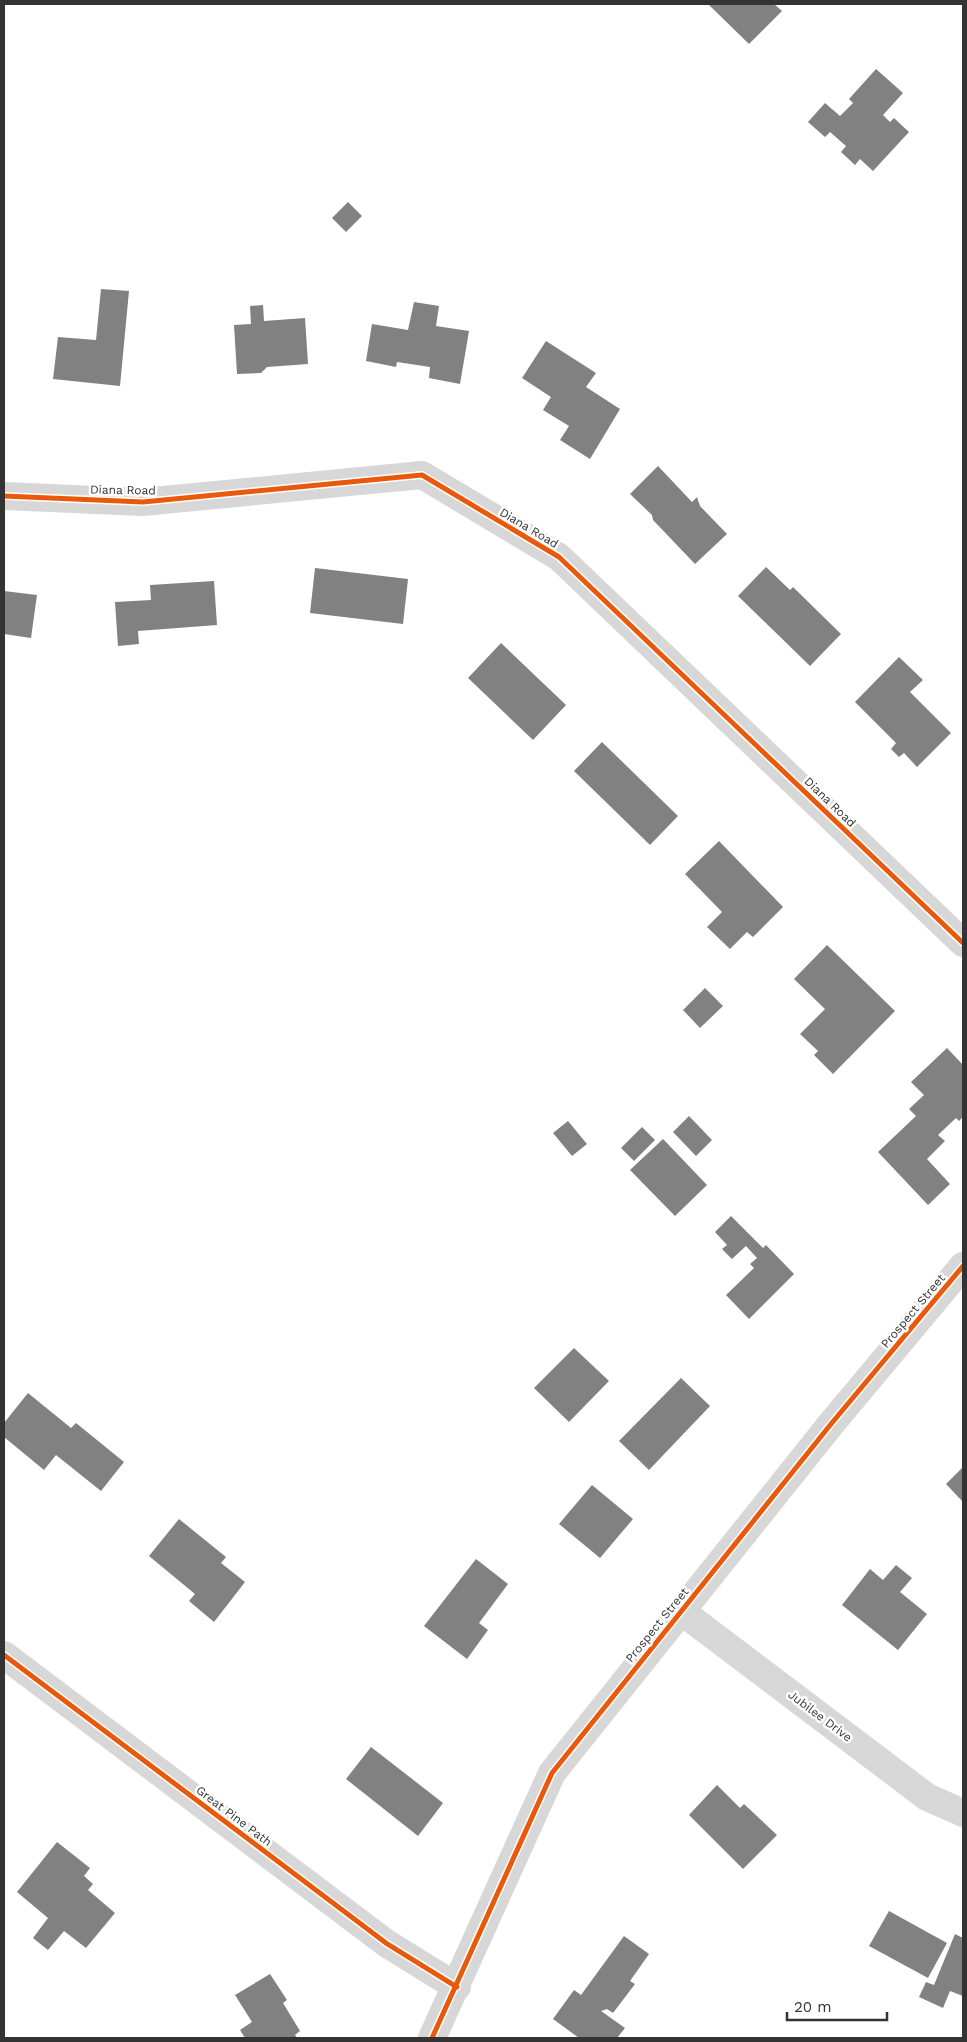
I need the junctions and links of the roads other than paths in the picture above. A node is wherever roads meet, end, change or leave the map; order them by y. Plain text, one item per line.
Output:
1 (4, 496) edge
2 (963, 942) edge
3 (963, 1266) edge
4 (681, 1611) junction
5 (4, 1655) edge
6 (963, 1813) edge
7 (457, 1986) junction
8 (432, 2038) edge

1 - 2 street, Diana Road
3 - 4 street, Prospect Street
4 - 6 street, Jubilee Drive
4 - 7 street, Prospect Street
5 - 7 street, Great Pine Path
7 - 8 street, Prospect Street

